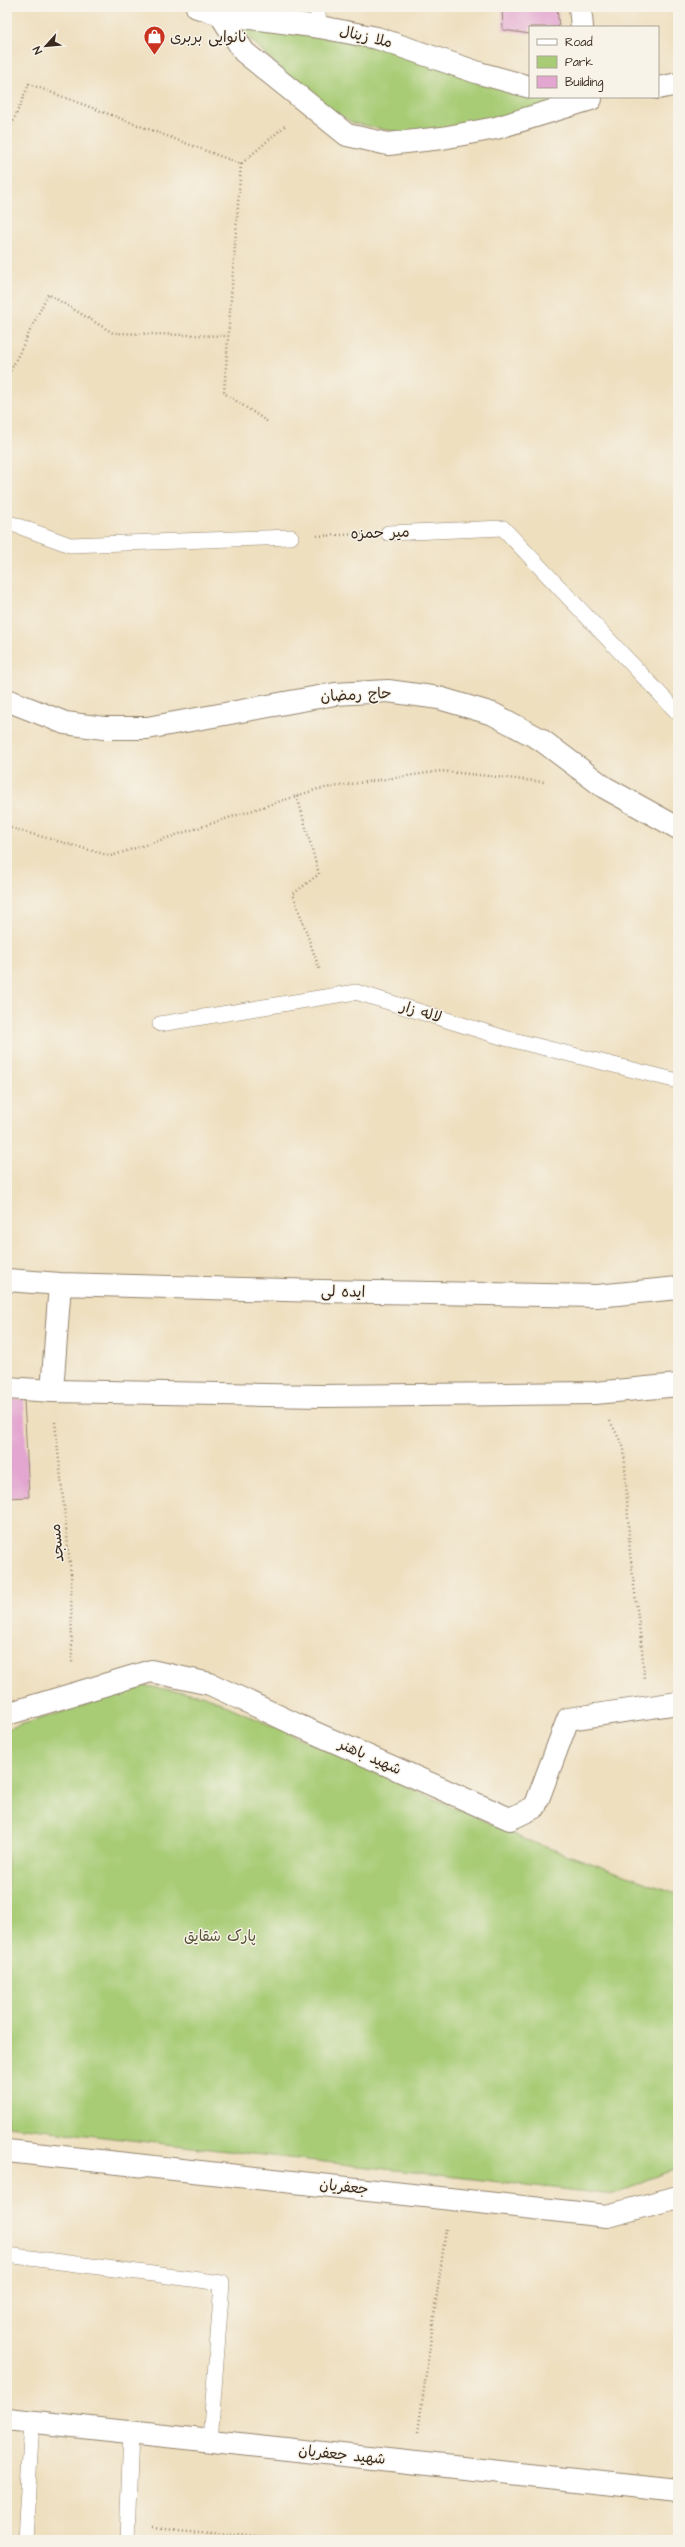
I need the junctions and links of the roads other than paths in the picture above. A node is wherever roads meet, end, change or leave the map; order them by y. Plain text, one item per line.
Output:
1 (197, 7) edge
2 (580, 7) edge
3 (220, 14) junction
4 (319, 17) edge
5 (582, 26) edge
6 (678, 84) edge
7 (529, 87) edge
8 (659, 88) edge
9 (592, 98) edge
10 (7, 522) edge
11 (388, 533) road end
12 (291, 537) road end
13 (7, 700) edge
14 (678, 713) edge
15 (678, 828) edge
16 (160, 1024) dead end
17 (678, 1081) edge
18 (7, 1280) edge
19 (60, 1284) junction
20 (678, 1288) edge
21 (678, 1386) edge
22 (7, 1388) edge
23 (52, 1391) junction
24 (678, 1703) edge
25 (7, 1714) edge
26 (7, 2152) edge
27 (678, 2197) edge
28 (7, 2255) edge
29 (7, 2419) edge
30 (32, 2421) junction
31 (132, 2432) junction
32 (210, 2441) junction
33 (678, 2491) edge
34 (25, 2540) edge
35 (127, 2540) edge

1 - 3 street, ملا زینال
2 - 5 street
3 - 4 street, ملا زینال
3 - 9 street
4 - 7 street, ملا زینال
6 - 8 street
10 - 12 lane
11 - 14 lane, میر حمزه
13 - 15 street, حاج رمضان
16 - 17 lane, لاله زار
18 - 19 street, ایده لى
19 - 20 street, ایده لى
19 - 23 street
21 - 23 street
22 - 23 street
24 - 25 street, شهید باهنر
26 - 27 street, جعفریان
28 - 32 lane
29 - 30 street, شهید جعفریان
30 - 31 street, شهید جعفریان
30 - 34 lane
31 - 32 street, شهید جعفریان
31 - 35 lane
32 - 33 street, شهید جعفریان

